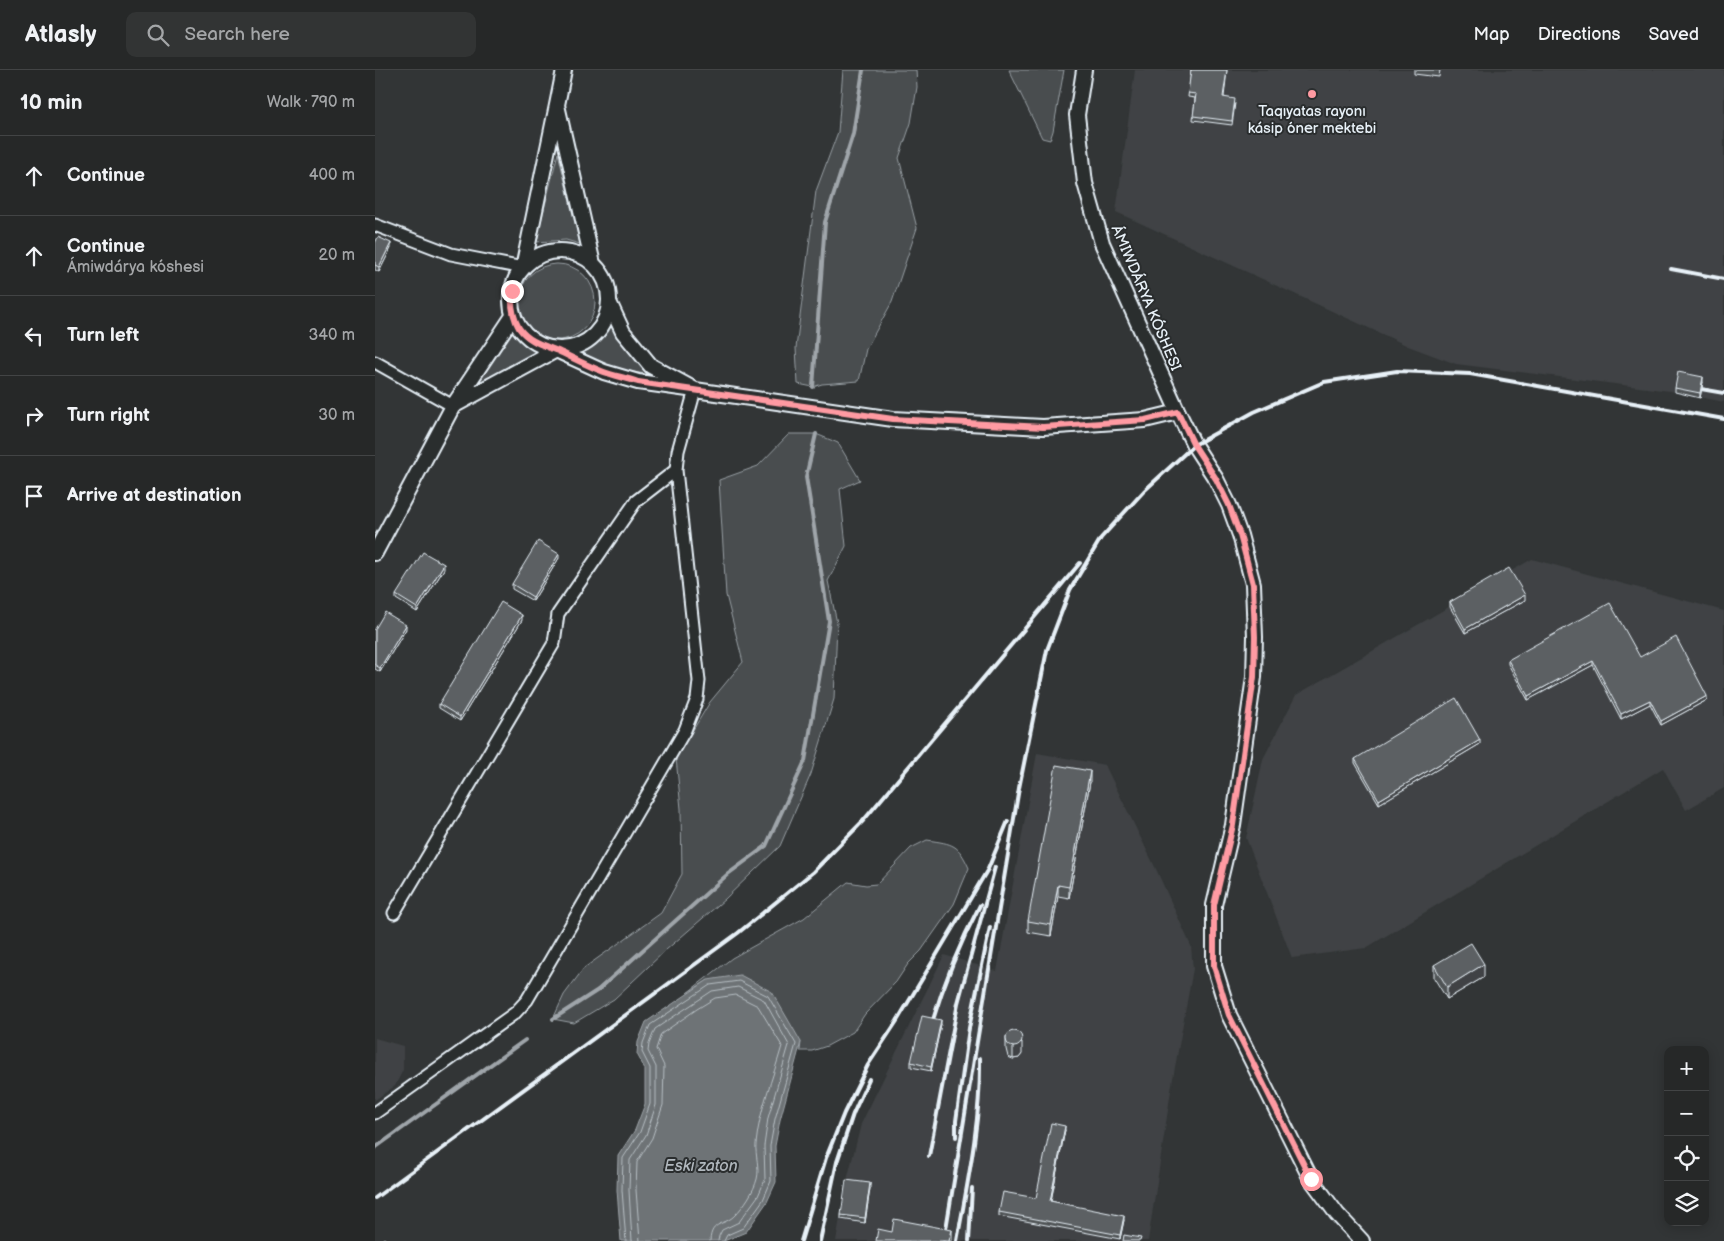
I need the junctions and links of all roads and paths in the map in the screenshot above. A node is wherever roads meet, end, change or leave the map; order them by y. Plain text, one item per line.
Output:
1 (563, 70) edge
2 (1084, 70) edge
3 (557, 105) junction
4 (375, 225) edge
5 (593, 264) junction
6 (523, 268) junction
7 (609, 302) junction
8 (513, 316) junction
9 (555, 350) junction
10 (375, 362) edge
11 (695, 390) junction
12 (453, 406) junction
13 (1178, 412) junction
14 (676, 470) junction
15 (375, 553) edge
16 (394, 913) dead end
17 (375, 1113) edge
18 (1362, 1241) edge

1 - 3 street
2 - 13 street, ÁMIWDÁRYA KÓSHESI
3 - 5 street
3 - 6 street
4 - 6 street
5 - 6 street
5 - 7 street
6 - 8 street
7 - 9 street
7 - 11 street
8 - 9 street
8 - 12 street
9 - 11 street
9 - 12 street
10 - 12 street
11 - 13 street
11 - 14 street
12 - 15 street
13 - 18 street, ÁMIWDÁRYA KÓSHESI
14 - 16 street
14 - 17 street

